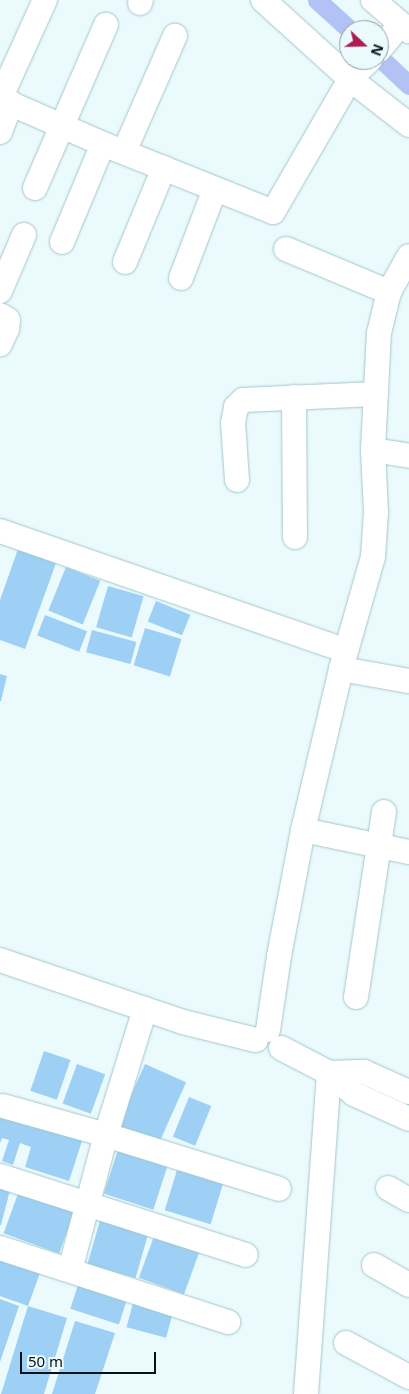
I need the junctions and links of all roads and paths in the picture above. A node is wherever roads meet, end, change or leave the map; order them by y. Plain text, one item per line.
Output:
1 (45, 0) edge
2 (264, 0) edge
3 (373, 0) edge
4 (106, 25) dead end
5 (395, 35) edge
6 (175, 36) dead end
7 (339, 55) edge
8 (360, 70) edge
9 (4, 100) edge
10 (409, 125) edge
11 (62, 126) junction
12 (0, 132) edge
13 (114, 148) junction
14 (164, 168) junction
15 (35, 188) dead end
16 (215, 188) junction
17 (24, 235) dead end
18 (62, 242) dead end
19 (286, 249) dead end
20 (409, 256) edge
21 (125, 262) dead end
22 (181, 278) dead end
23 (0, 291) edge
24 (389, 292) junction
25 (0, 315) edge
26 (0, 344) edge
27 (376, 394) junction
28 (294, 397) junction
29 (373, 450) junction
30 (409, 456) edge
31 (237, 480) dead end
32 (0, 531) edge
33 (295, 537) dead end
34 (344, 660) junction
35 (409, 681) edge
36 (384, 812) dead end
37 (303, 830) junction
38 (380, 846) junction
39 (409, 852) edge
40 (0, 960) edge
41 (356, 997) dead end
42 (145, 1009) junction
43 (268, 1039) junction
44 (329, 1073) junction
45 (409, 1092) edge
46 (3, 1106) dead end
47 (409, 1119) edge
48 (106, 1135) junction
49 (0, 1176) edge
50 (388, 1188) dead end
51 (279, 1189) dead end
52 (409, 1200) edge
53 (88, 1205) junction
54 (0, 1248) edge
55 (246, 1255) dead end
56 (374, 1265) dead end
57 (70, 1270) junction
58 (409, 1285) edge
59 (228, 1322) dead end
60 (346, 1343) dead end
61 (409, 1376) edge
62 (306, 1394) edge

1 - 9 street
2 - 7 street
3 - 5 street
4 - 11 street
6 - 13 street
8 - 10 street
8 - 16 street
9 - 11 street
9 - 12 street
11 - 13 street
11 - 15 street
13 - 14 street
13 - 18 street
14 - 16 street
14 - 21 street
16 - 22 street
17 - 23 street
19 - 24 street
20 - 24 street
24 - 27 street
25 - 26 street
27 - 28 street
27 - 29 street
28 - 31 street
28 - 33 street
29 - 30 street
29 - 34 street
32 - 34 street
34 - 35 street
34 - 37 street
36 - 38 street
37 - 38 street
37 - 43 street
38 - 39 street
38 - 41 street
40 - 42 street
42 - 43 street
42 - 48 street
43 - 44 street
44 - 45 street
44 - 47 street
44 - 62 street
46 - 48 street
48 - 51 street
48 - 53 street
49 - 53 street
50 - 52 street
53 - 55 street
53 - 57 street
54 - 57 street
56 - 58 street
57 - 59 street
60 - 61 street

